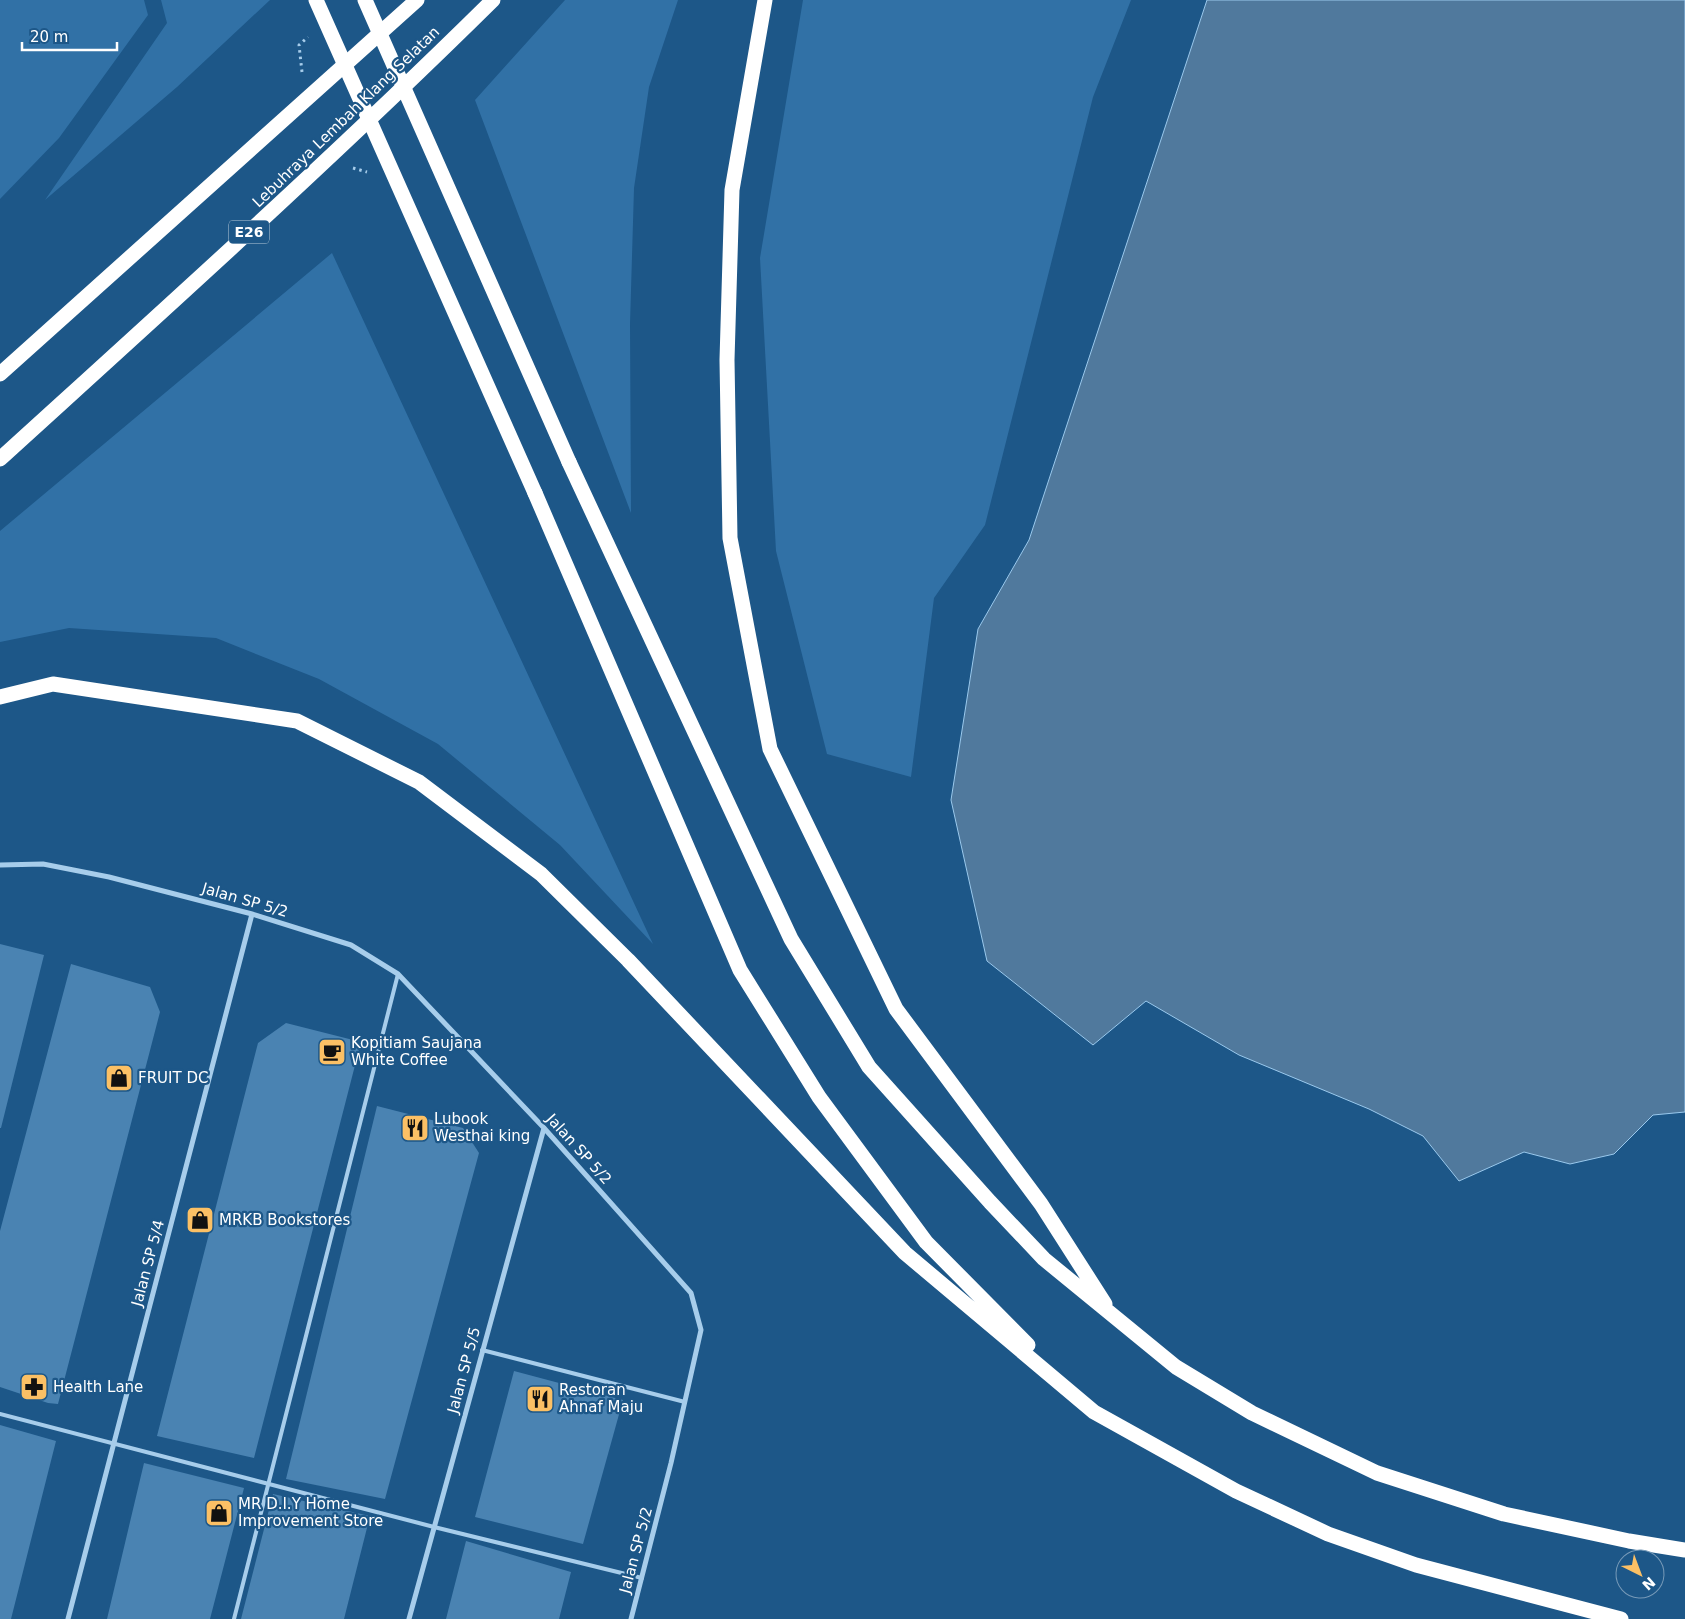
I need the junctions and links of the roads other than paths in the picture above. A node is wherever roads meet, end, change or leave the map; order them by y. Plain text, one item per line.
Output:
1 (316, 0) edge
2 (365, 0) edge
3 (417, 0) edge
4 (494, 0) edge
5 (764, 0) edge
6 (0, 374) edge
7 (0, 459) edge
8 (0, 696) edge
9 (0, 865) edge
10 (252, 914) junction
11 (398, 974) junction
12 (544, 1128) junction
13 (1114, 1318) junction
14 (482, 1350) junction
15 (685, 1402) junction
16 (1094, 1412) junction
17 (0, 1414) edge
18 (114, 1442) junction
19 (269, 1483) junction
20 (434, 1527) junction
21 (1685, 1550) edge
22 (642, 1578) junction
23 (68, 1619) edge
24 (234, 1619) edge
25 (409, 1619) edge
26 (631, 1619) edge
27 (1621, 1619) edge

1 - 16 highway, bridge
2 - 13 highway, bridge
3 - 6 highway
4 - 7 highway, Lebuhraya Lembah Klang Selatan / E26
5 - 13 highway
8 - 16 highway
9 - 10 street, Jalan SP 5/2
10 - 11 street, Jalan SP 5/2
10 - 18 street, Jalan SP 5/4
11 - 12 street, Jalan SP 5/2
11 - 19 lane
12 - 14 street, Jalan SP 5/5
12 - 15 street, Jalan SP 5/2
13 - 21 highway
14 - 15 lane
14 - 20 street, Jalan SP 5/5
15 - 22 street, Jalan SP 5/2
16 - 27 highway
17 - 18 lane
18 - 19 lane
18 - 23 street, Jalan SP 5/4
19 - 20 lane
19 - 24 lane
20 - 22 lane
20 - 25 street, Jalan SP 5/5
22 - 26 street, Jalan SP 5/2

